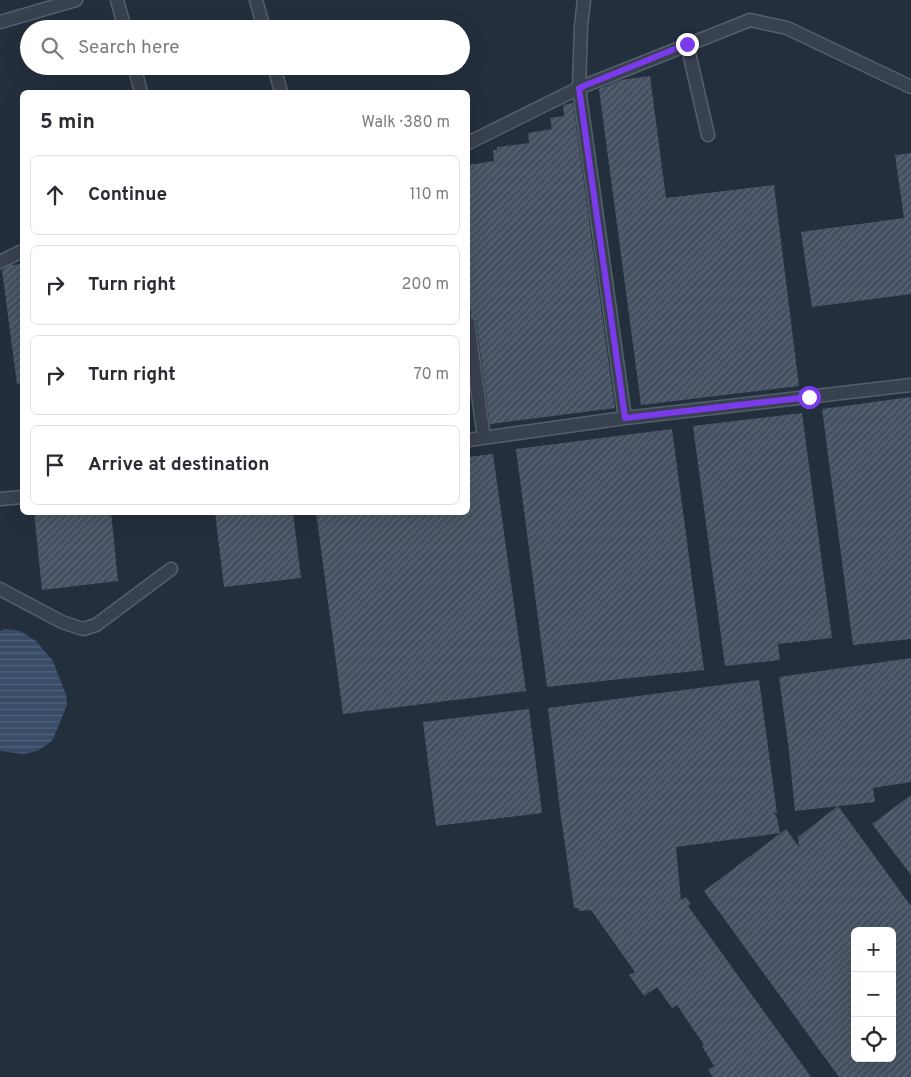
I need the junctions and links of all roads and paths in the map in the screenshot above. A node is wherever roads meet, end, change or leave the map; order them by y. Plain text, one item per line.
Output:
1 (76, 0) edge
2 (117, 0) edge
3 (256, 0) edge
4 (584, 0) edge
5 (62, 2) edge
6 (123, 20) edge
7 (262, 20) edge
8 (0, 22) edge
9 (687, 44) junction
10 (136, 75) edge
11 (276, 75) edge
12 (911, 87) edge
13 (579, 88) junction
14 (140, 90) edge
15 (280, 90) edge
16 (708, 135) dead end
17 (470, 142) edge
18 (20, 253) edge
19 (0, 262) edge
20 (470, 336) edge
21 (911, 385) edge
22 (625, 418) junction
23 (484, 438) junction
24 (470, 440) edge
25 (20, 497) edge
26 (0, 500) edge
27 (172, 569) dead end
28 (0, 589) edge

1 - 5 street
2 - 6 street
3 - 7 street
4 - 13 street
5 - 8 street
9 - 12 street
9 - 13 street
9 - 16 street
10 - 14 street
11 - 15 street
13 - 17 street
13 - 22 street
18 - 19 street
20 - 23 street
21 - 22 street
22 - 23 street
23 - 24 street
25 - 26 street
27 - 28 street

